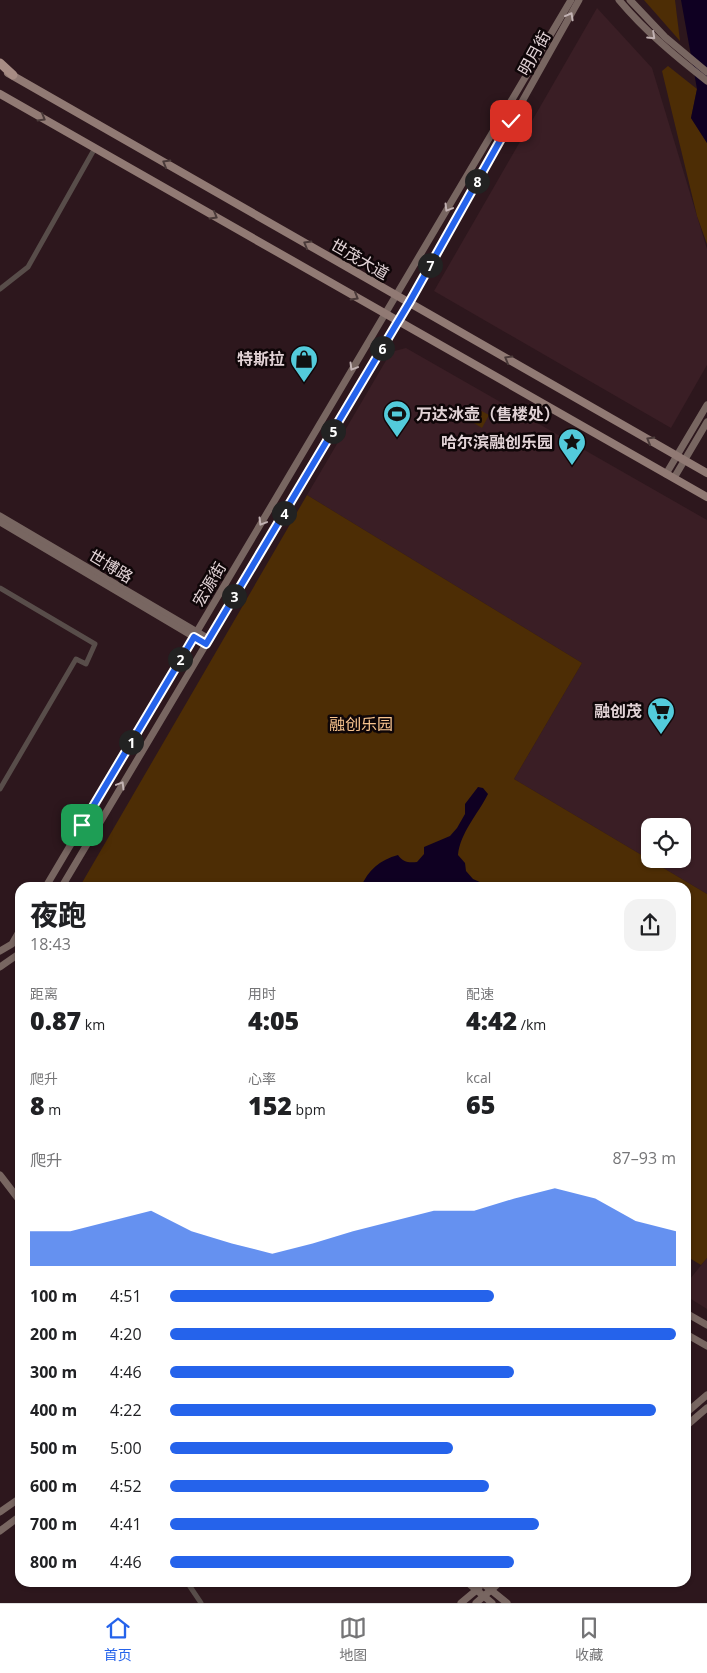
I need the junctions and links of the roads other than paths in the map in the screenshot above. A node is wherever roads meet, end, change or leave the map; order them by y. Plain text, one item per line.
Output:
1 (571, 0) edge
2 (579, 0) edge
3 (619, 0) edge
4 (630, 0) edge
5 (0, 63) edge
6 (0, 68) edge
7 (707, 72) edge
8 (13, 75) junction
9 (707, 81) edge
10 (0, 94) edge
11 (95, 148) junction
12 (0, 289) edge
13 (396, 295) junction
14 (409, 303) junction
15 (385, 314) junction
16 (398, 321) junction
17 (707, 405) edge
18 (707, 422) edge
19 (677, 456) junction
20 (684, 460) junction
21 (707, 473) edge
22 (666, 474) junction
23 (674, 478) junction
24 (707, 498) edge
25 (0, 516) edge
26 (0, 522) edge
27 (0, 588) edge
28 (195, 634) junction
29 (207, 642) junction
30 (0, 789) edge
31 (49, 882) edge
32 (65, 882) edge
33 (15, 939) edge
34 (12, 944) junction
35 (15, 946) edge
36 (0, 951) edge
37 (15, 956) edge
38 (0, 967) edge
39 (0, 1175) edge
40 (15, 1194) edge
41 (691, 1316) edge
42 (707, 1325) edge
43 (691, 1337) edge
44 (707, 1346) edge
45 (707, 1395) edge
46 (707, 1408) edge
47 (691, 1409) edge
48 (691, 1422) edge
49 (15, 1502) edge
50 (0, 1512) edge
51 (15, 1520) edge
52 (0, 1530) edge
53 (190, 1587) edge
54 (473, 1587) edge
55 (479, 1587) edge
56 (488, 1587) edge
57 (494, 1587) edge
58 (476, 1590) junction
59 (491, 1590) junction
60 (484, 1596) junction
61 (201, 1603) edge
62 (461, 1603) edge
63 (476, 1603) edge
64 (492, 1603) edge
65 (507, 1603) edge

1 -> 13 main road, 明月街
14 -> 2 main road, 明月街
3 -> 9 main road
4 - 7 main road
5 - 8 highway
6 - 8 main road, 世茂大道
13 -> 8 main road, 世茂大道
10 -> 11 main road
11 - 12 street
11 -> 15 main road
13 - 14 main road, 世茂大道
13 - 15 main road, 宏源街
14 - 16 main road, 宏源街
19 -> 14 main road, 世茂大道
15 - 16 main road
15 -> 28 main road, 宏源街
16 - 22 main road
16 - 29 main road, 宏源街
17 - 19 main road
18 - 20 main road
19 - 20 main road, 世茂大道
19 - 22 main road
20 - 21 main road, 世茂大道
20 - 23 main road
22 - 23 main road
23 - 24 main road
25 - 28 main road, 世博路
26 - 28 main road, 世博路
27 - 30 street
28 - 29 main road, 世博路
28 - 31 main road, 宏源街
32 -> 29 main road, 宏源街
33 - 34 main road
34 - 35 main road
34 - 36 main road
37 - 38 main road
39 - 40 main road
41 - 42 main road
43 - 44 main road
45 - 47 main road
46 - 48 main road
49 - 50 main road
51 - 52 main road
53 - 61 street
54 - 58 main road
55 - 58 main road
56 - 59 main road
57 - 59 main road
58 - 60 main road
58 - 62 main road
59 - 60 main road
59 - 65 main road
60 - 63 main road
60 - 64 main road

